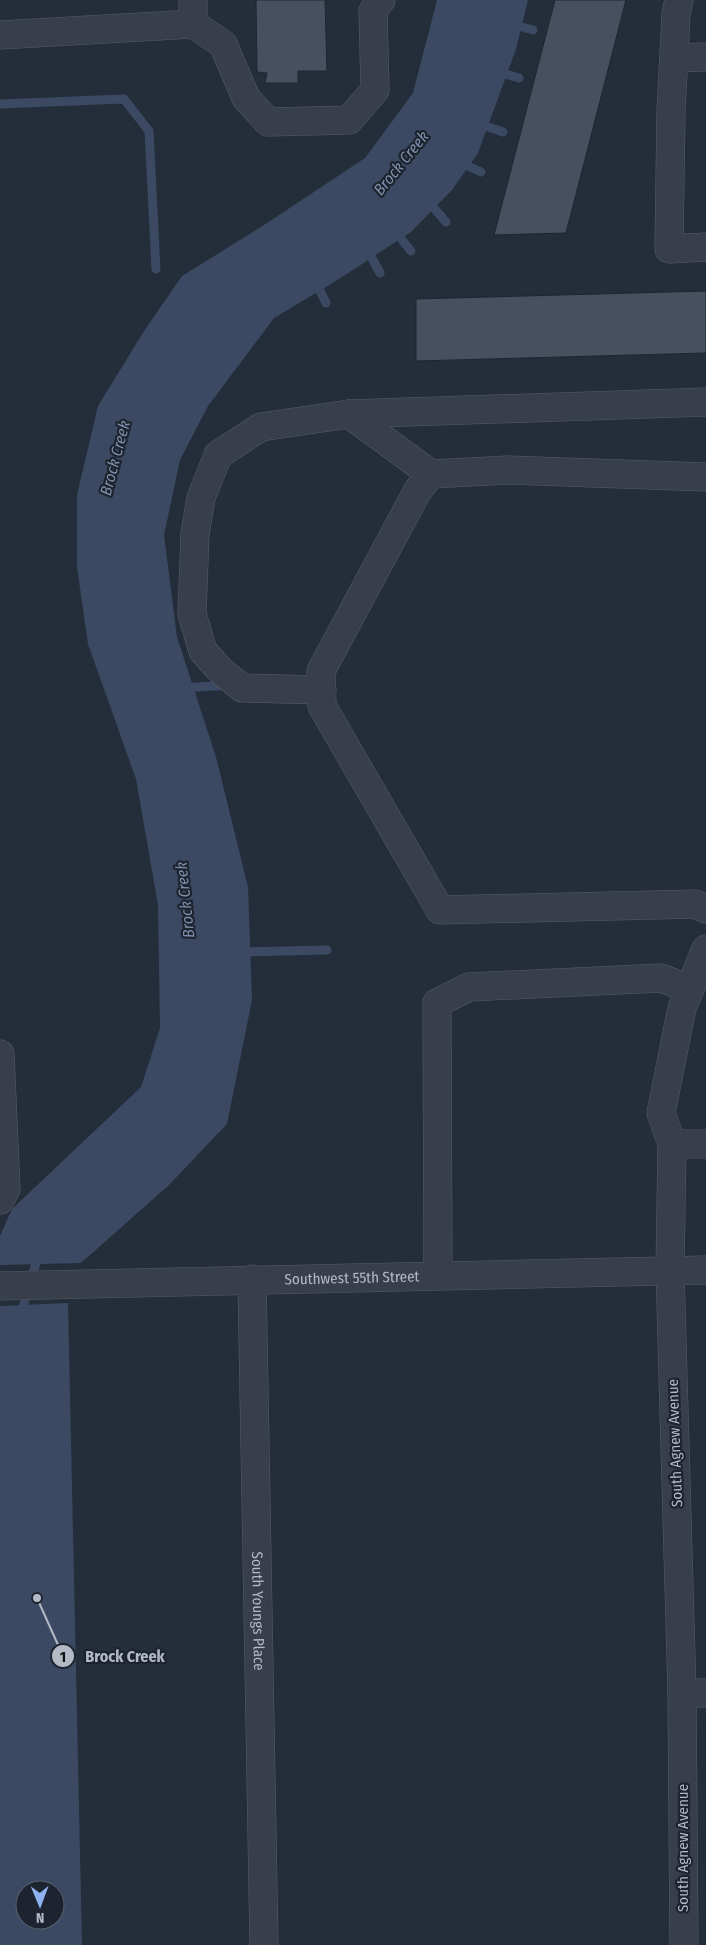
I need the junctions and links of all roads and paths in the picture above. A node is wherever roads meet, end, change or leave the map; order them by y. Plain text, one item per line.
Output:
1 (381, 0) edge
2 (679, 0) edge
3 (193, 12) edge
4 (0, 34) edge
5 (706, 57) edge
6 (674, 58) junction
7 (706, 247) edge
8 (706, 402) edge
9 (349, 414) junction
10 (431, 474) junction
11 (706, 477) edge
12 (322, 690) junction
13 (706, 909) edge
14 (706, 949) edge
15 (690, 989) junction
16 (0, 1054) edge
17 (672, 1144) junction
18 (706, 1144) edge
19 (0, 1200) edge
20 (670, 1270) junction
21 (706, 1270) edge
22 (438, 1275) junction
23 (252, 1279) junction
24 (0, 1286) edge
25 (694, 1693) edge
26 (264, 1945) edge
27 (684, 1945) edge

1 - 3 street
2 - 6 street
3 - 4 street
5 - 6 street
6 - 7 street
8 - 9 street
9 - 10 street
9 - 12 street
10 - 11 street
10 - 12 street
12 - 13 street
14 - 15 street, South Agnew Avenue
15 - 17 street, South Agnew Avenue
15 - 22 street
16 - 19 street
17 - 18 street
17 - 20 street, South Agnew Avenue
20 - 21 street, Southwest 55th Street
20 - 22 street, Southwest 55th Street
20 - 25 street, South Agnew Avenue
22 - 23 street, Southwest 55th Street
23 - 24 street, Southwest 55th Street
23 - 26 street, South Youngs Place
25 - 27 street, South Agnew Avenue

